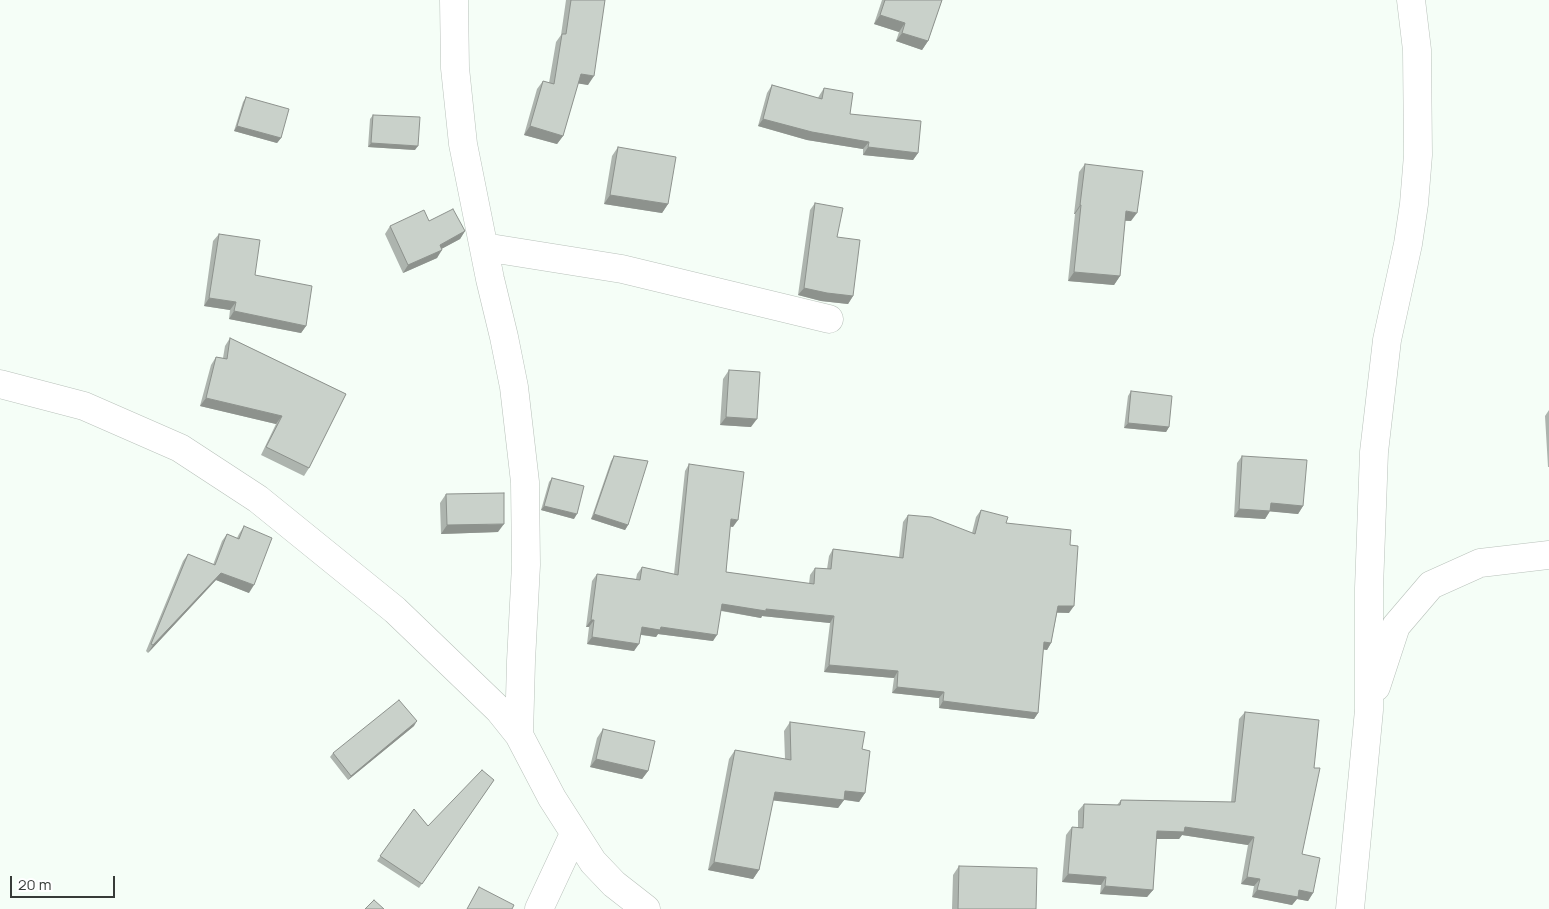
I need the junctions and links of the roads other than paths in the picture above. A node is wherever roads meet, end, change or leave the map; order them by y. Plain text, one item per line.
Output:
1 (454, 0) edge
2 (1411, 0) edge
3 (484, 247) junction
4 (829, 319) dead end
5 (0, 384) edge
6 (1549, 555) edge
7 (1368, 710) junction
8 (519, 735) junction
9 (574, 834) junction
10 (539, 909) edge
11 (646, 909) edge
12 (1350, 909) edge

1 - 3 street
2 - 7 street
3 - 4 street
3 - 8 street
5 - 8 street
6 - 7 street
7 - 12 street
8 - 9 street
9 - 10 street
9 - 11 street

